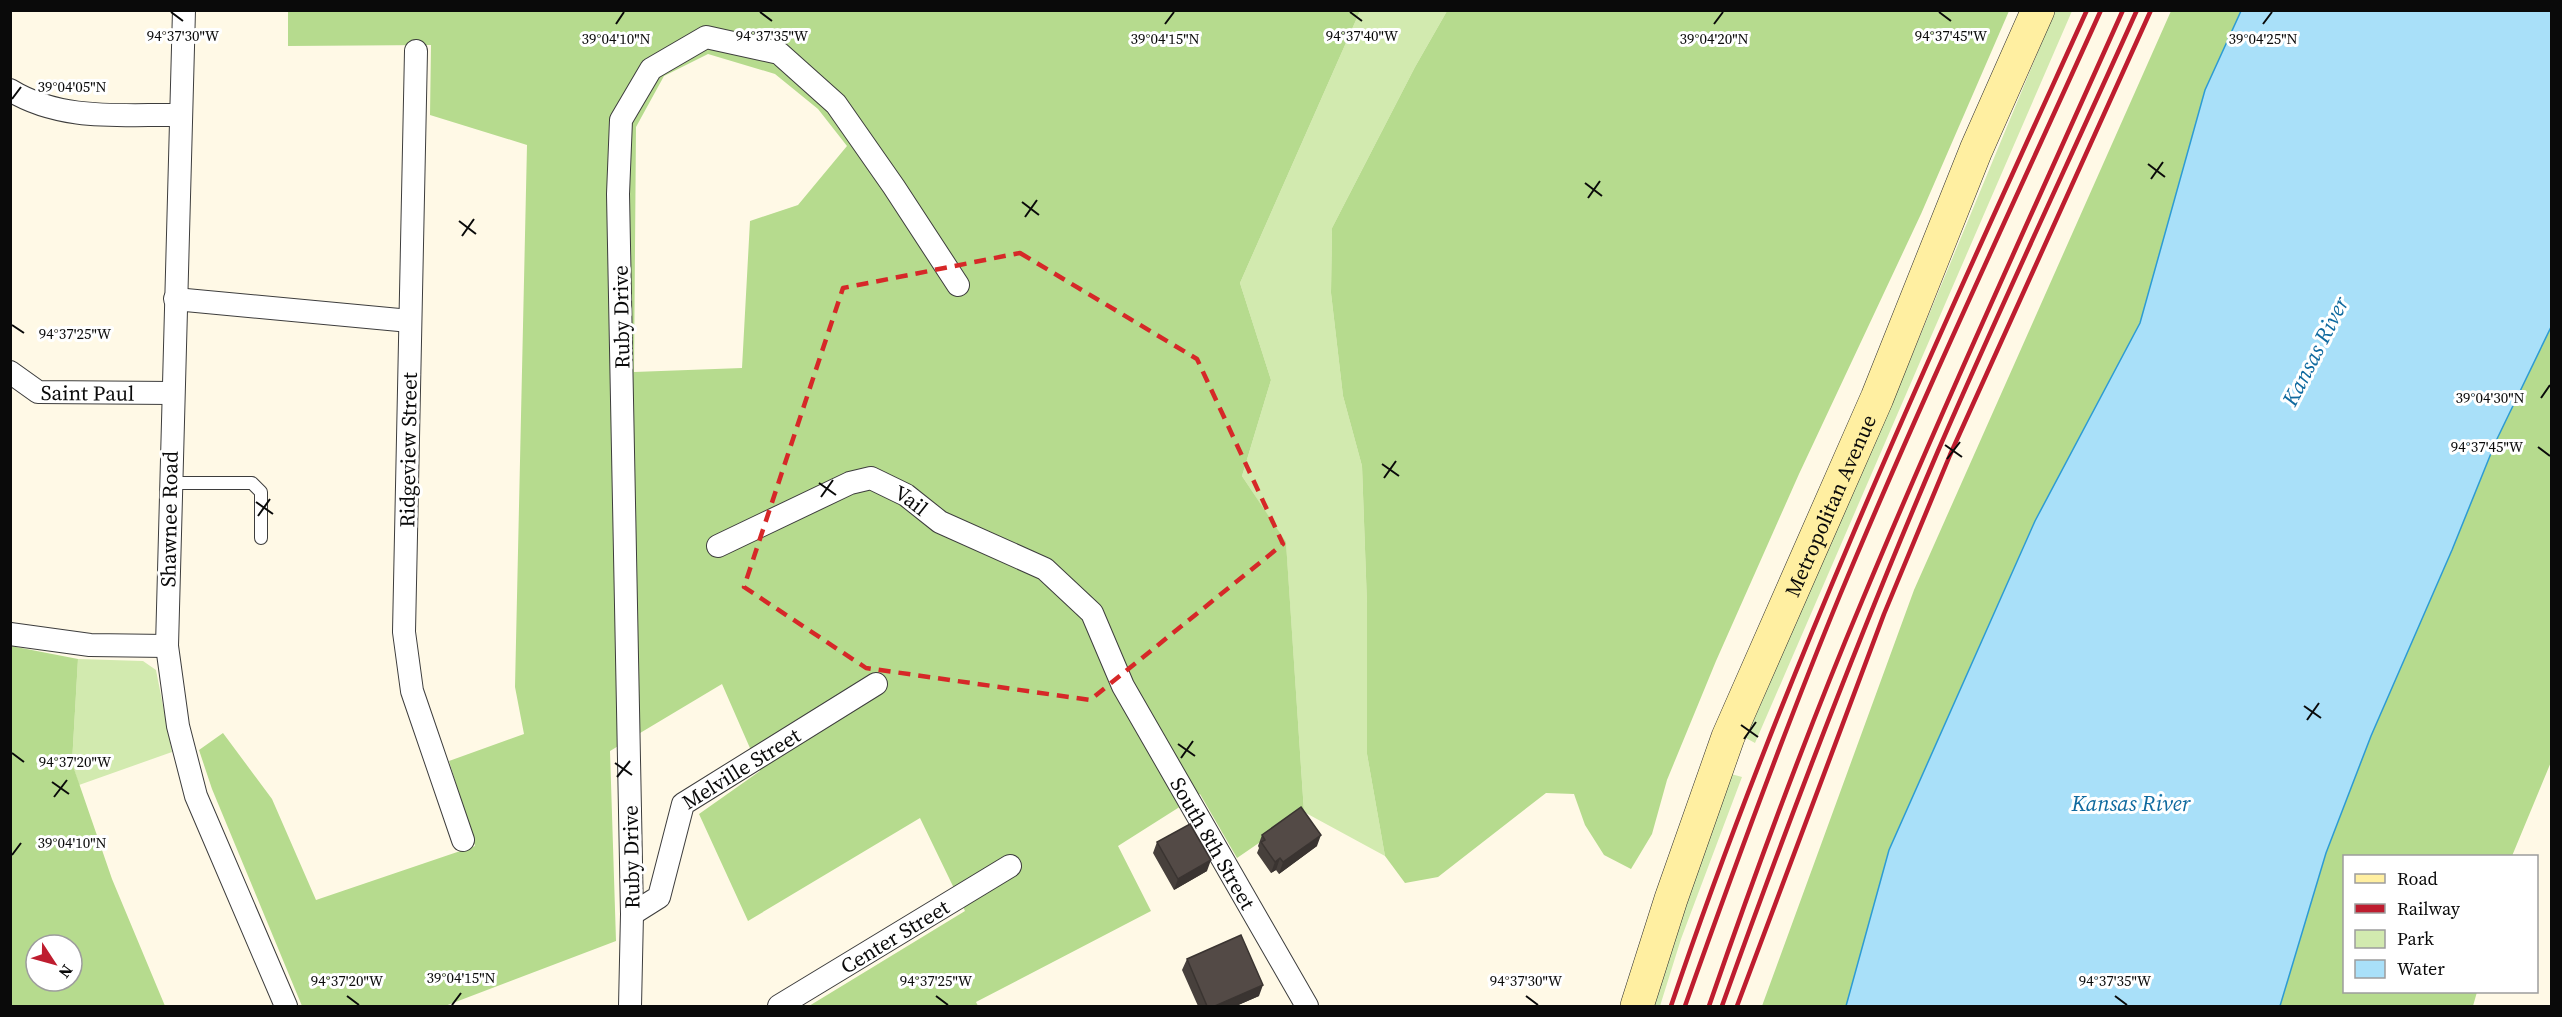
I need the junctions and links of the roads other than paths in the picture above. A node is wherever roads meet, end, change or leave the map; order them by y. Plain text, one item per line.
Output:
1 (184, 10) edge
2 (2038, 10) edge
3 (416, 51) dead end
4 (10, 90) edge
5 (181, 115) junction
6 (958, 285) dead end
7 (175, 299) junction
8 (410, 321) junction
9 (10, 372) edge
10 (172, 393) junction
11 (170, 483) junction
12 (261, 538) dead end
13 (718, 546) dead end
14 (1092, 613) joint
15 (10, 634) edge
16 (167, 646) junction
17 (876, 684) dead end
18 (463, 840) dead end
19 (1010, 866) dead end
20 (632, 914) junction
21 (285, 1006) edge
22 (630, 1006) edge
23 (779, 1006) edge
24 (1307, 1006) edge
25 (1636, 1006) edge

1 - 5 street, Shawnee Road
2 - 25 main road, Metropolitan Avenue
3 - 8 street, Ridgeview Street
4 - 5 street
5 - 7 street, Shawnee Road
6 - 20 street, Ruby Drive
7 - 8 street
7 - 10 street, Shawnee Road
8 - 18 street, Ridgeview Street
9 - 10 street, Saint Paul
10 - 11 street, Shawnee Road
11 - 12 lane
11 - 16 street, Shawnee Road
13 - 14 street, Vail
14 - 24 street, South 8th Street
15 - 16 street
16 - 21 street, Shawnee Road
17 - 20 street, Melville Street
19 - 23 street, Center Street
20 - 22 street, Ruby Drive

